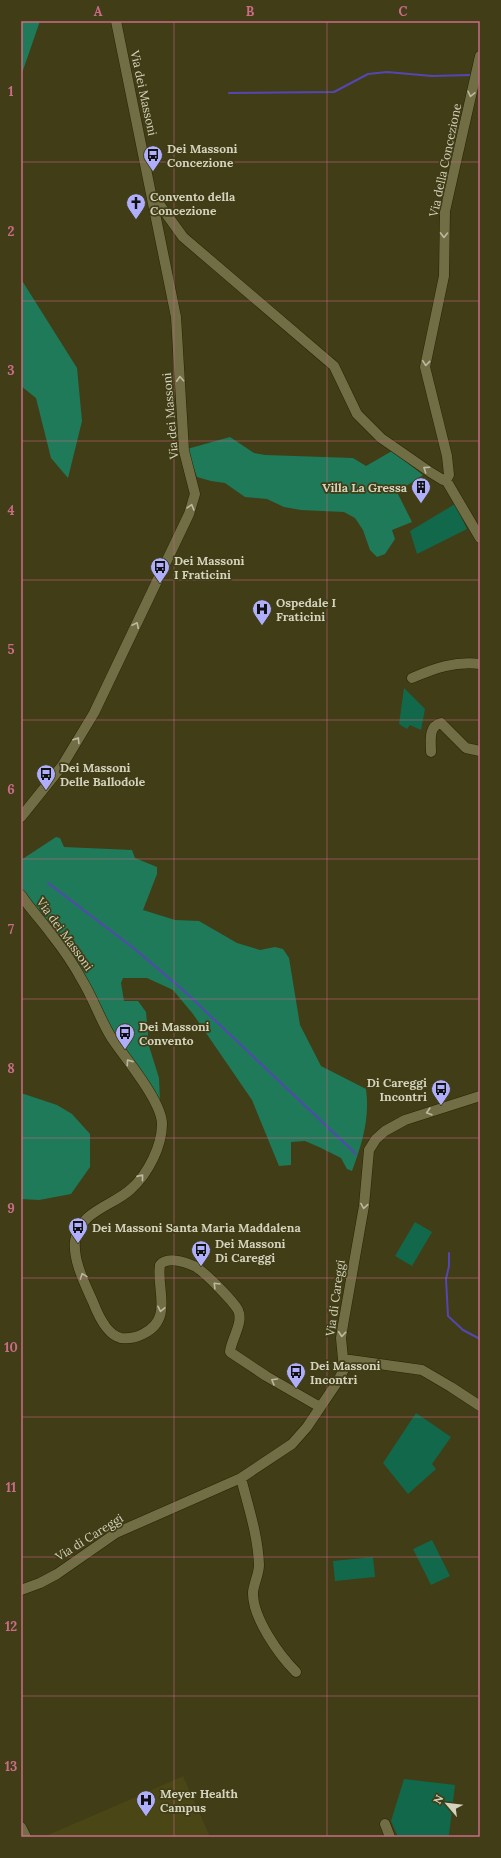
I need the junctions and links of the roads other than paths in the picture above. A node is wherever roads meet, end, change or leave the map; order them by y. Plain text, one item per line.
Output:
1 (116, 21) edge
2 (480, 56) edge
3 (153, 200) junction
4 (446, 480) junction
5 (480, 538) edge
6 (480, 664) edge
7 (412, 678) dead end
8 (480, 751) edge
9 (430, 752) dead end
10 (25, 803) edge
11 (21, 817) edge
12 (21, 895) edge
13 (480, 1096) edge
14 (343, 1359) junction
15 (480, 1406) edge
16 (320, 1407) junction
17 (241, 1478) junction
18 (21, 1590) edge
19 (296, 1672) dead end
20 (385, 1824) dead end
21 (21, 1827) edge
22 (26, 1837) edge
23 (390, 1837) edge

1 - 3 street, Via dei Massoni
2 -> 4 street, Via della Concezione
4 -> 3 street
10 -> 3 street, Via dei Massoni
4 - 5 street
6 - 7 street
8 - 9 street
10 - 11 street, Via dei Massoni
16 -> 12 street, Via dei Massoni
13 -> 14 street, Via di Careggi
14 - 15 street
14 - 16 street, Via di Careggi
16 - 17 street, Via di Careggi
17 - 18 street, Via di Careggi
17 - 19 street
20 - 23 street
21 - 22 street

